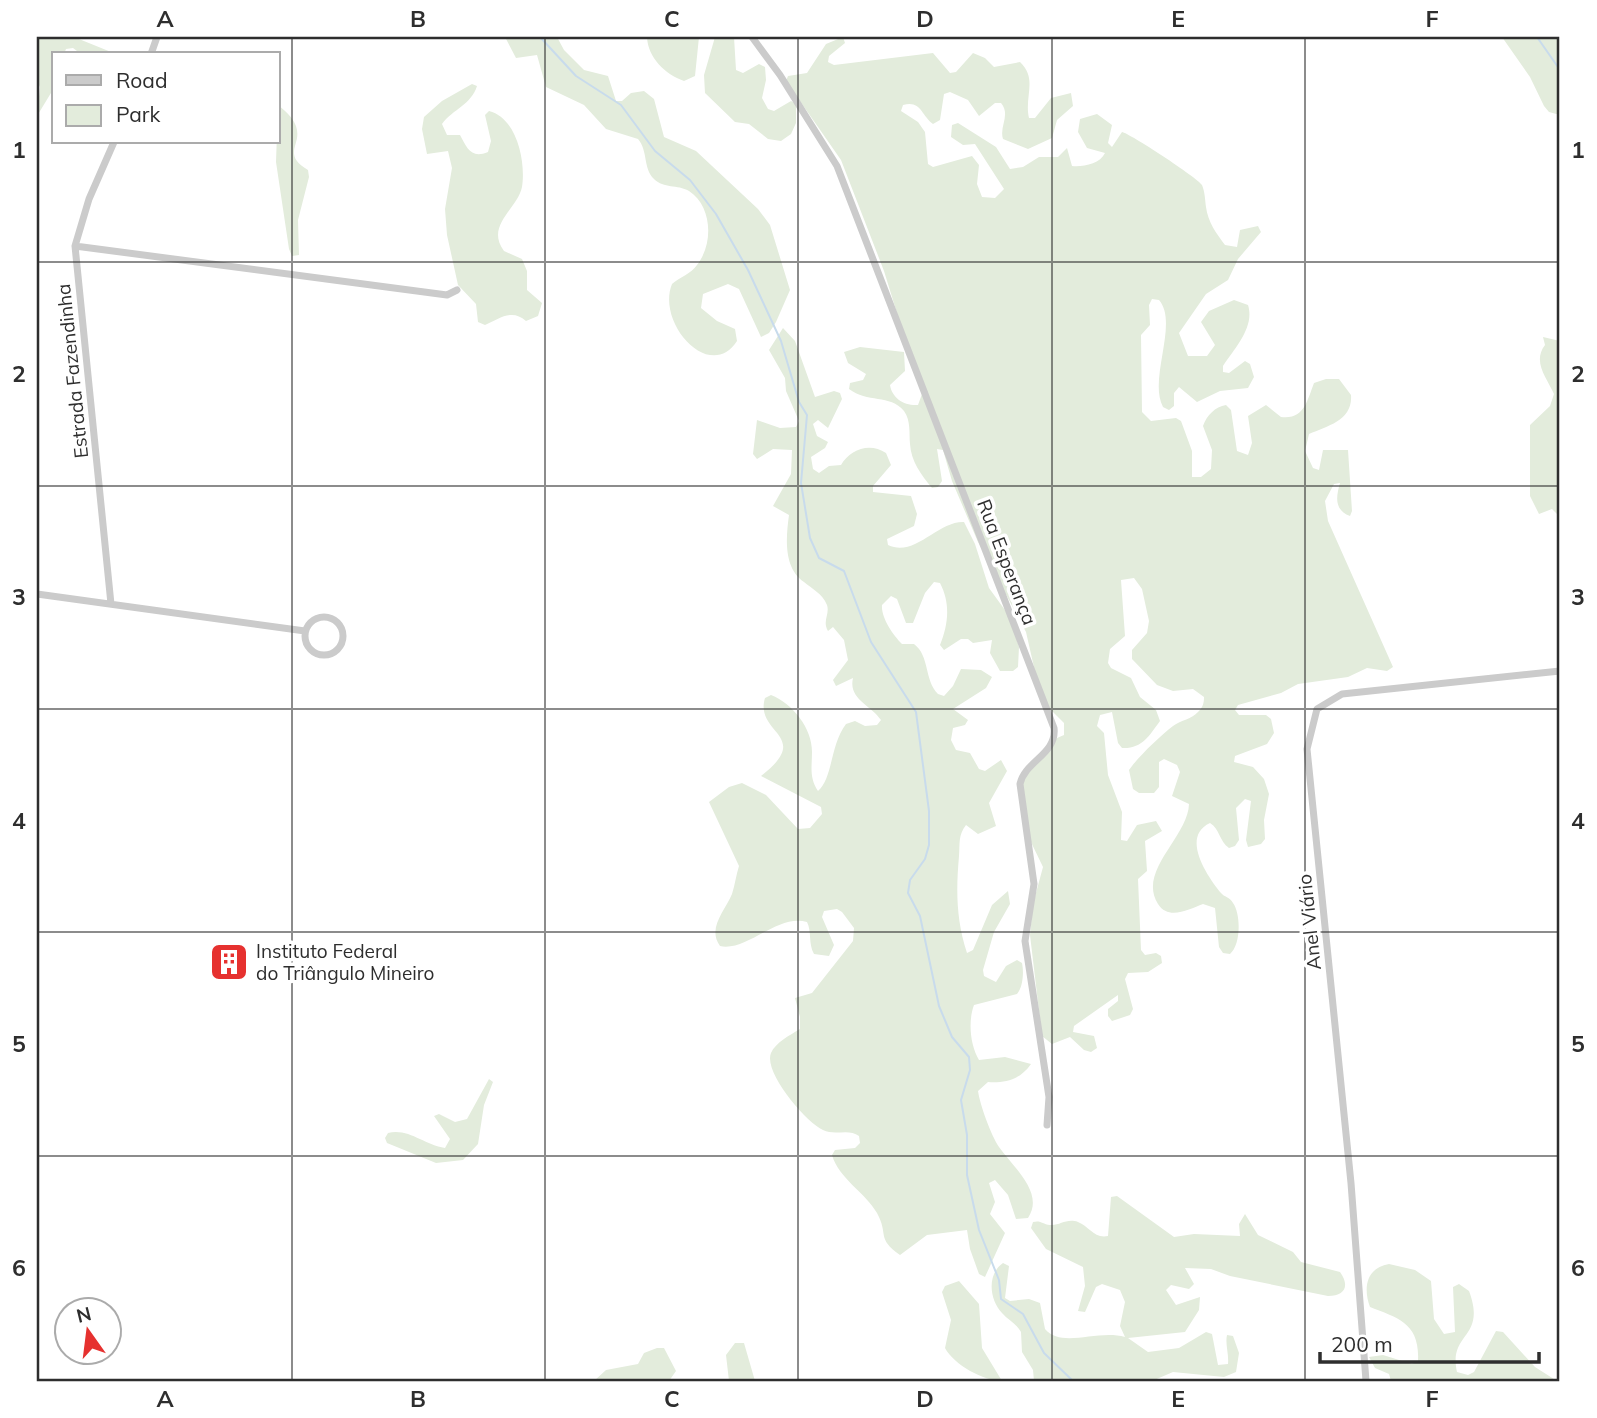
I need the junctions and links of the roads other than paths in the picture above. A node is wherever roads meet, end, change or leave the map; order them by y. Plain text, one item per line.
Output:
1 (752, 37) edge
2 (113, 144) edge
3 (75, 246) junction
4 (457, 290) dead end
5 (37, 594) edge
6 (111, 604) junction
7 (305, 631) junction
8 (1560, 671) edge
9 (1047, 1125) dead end
10 (1366, 1381) edge

1 - 9 street, Rua Esperança
2 - 3 street, Estrada Fazendinha
3 - 4 street
3 - 6 street, Estrada Fazendinha
5 - 6 street
6 - 7 street
7 - 7 street
8 - 10 street, Anel Viário

